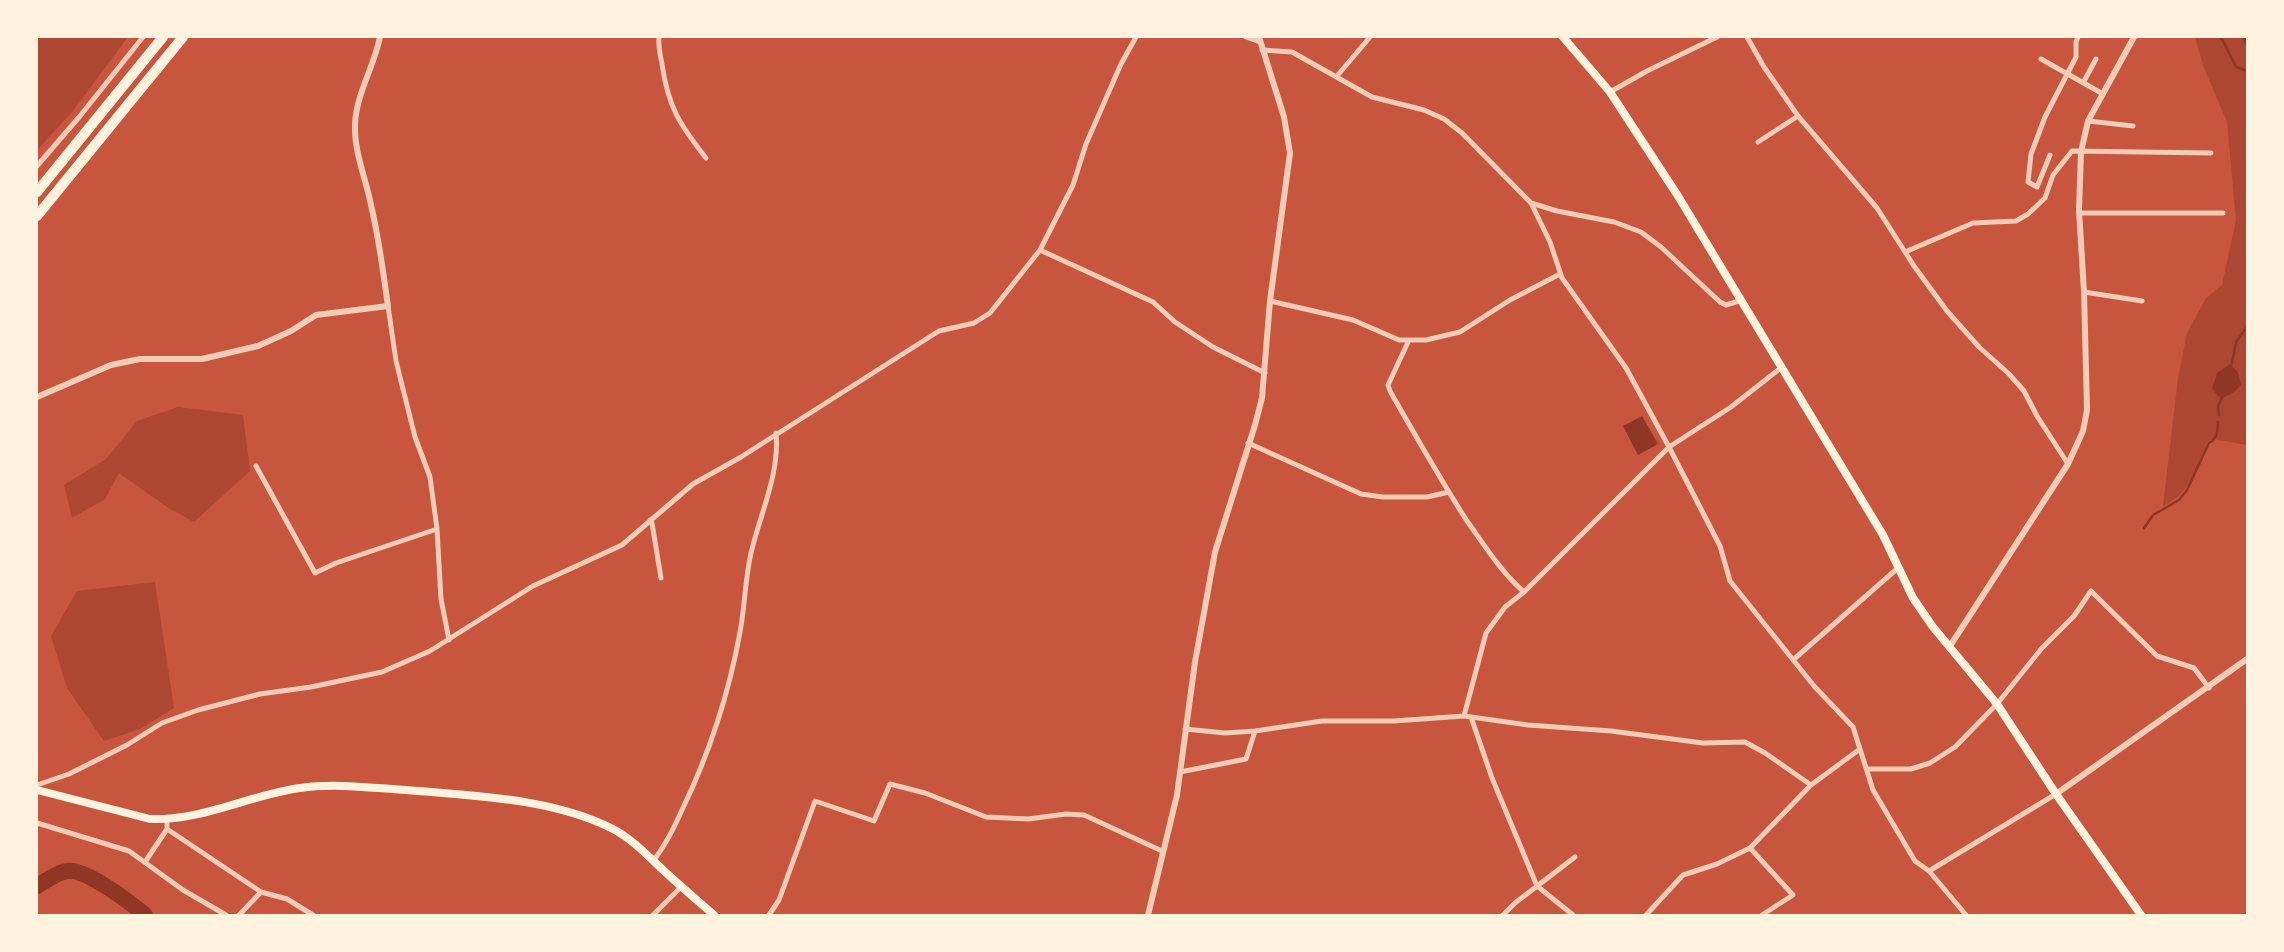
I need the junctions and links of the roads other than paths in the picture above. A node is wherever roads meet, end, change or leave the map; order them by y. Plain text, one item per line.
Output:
1 (143, 37) edge
2 (163, 37) edge
3 (183, 37) edge
4 (380, 37) edge
5 (659, 37) edge
6 (1136, 37) edge
7 (1246, 37) edge
8 (1370, 37) edge
9 (1563, 37) edge
10 (1717, 37) edge
11 (1747, 37) edge
12 (2078, 37) edge
13 (2134, 37) edge
14 (1260, 39) edge
15 (1262, 50) junction
16 (2041, 59) dead end
17 (2096, 59) dead end
18 (2068, 74) junction
19 (1337, 76) junction
20 (2083, 83) junction
21 (1610, 92) junction
22 (2103, 94) junction
23 (1798, 116) junction
24 (2088, 121) junction
25 (2133, 126) dead end
26 (1758, 142) dead end
27 (2081, 152) junction
28 (2211, 153) dead end
29 (2031, 154) junction
30 (706, 158) dead end
31 (37, 166) edge
32 (37, 192) edge
33 (1531, 203) junction
34 (2079, 213) junction
35 (2223, 213) dead end
36 (37, 216) edge
37 (1040, 250) junction
38 (1905, 252) junction
39 (1560, 274) junction
40 (2084, 292) junction
41 (1742, 300) junction
42 (2142, 300) dead end
43 (1270, 301) junction
44 (388, 306) junction
45 (1409, 340) junction
46 (1782, 367) junction
47 (1265, 373) junction
48 (37, 397) edge
49 (776, 433) junction
50 (1248, 443) junction
51 (1669, 447) junction
52 (2068, 464) junction
53 (256, 466) dead end
54 (1449, 492) junction
55 (650, 520) junction
56 (437, 529) junction
57 (1899, 567) junction
58 (662, 578) dead end
59 (1524, 592) junction
60 (449, 640) junction
61 (1950, 646) junction
62 (2247, 659) edge
63 (1793, 660) junction
64 (2209, 688) junction
65 (1997, 704) junction
66 (1468, 716) junction
67 (1185, 729) junction
68 (1255, 731) junction
69 (1860, 749) junction
70 (1867, 769) junction
71 (1180, 772) junction
72 (1811, 785) junction
73 (37, 788) edge
74 (2056, 794) junction
75 (37, 823) edge
76 (167, 824) junction
77 (1750, 848) junction
78 (1162, 850) junction
79 (1575, 856) dead end
80 (653, 861) junction
81 (145, 862) junction
82 (1929, 871) junction
83 (1537, 886) junction
84 (681, 887) junction
85 (261, 892) junction
86 (226, 915) edge
87 (239, 915) edge
88 (313, 915) edge
89 (653, 915) edge
90 (714, 915) edge
91 (769, 915) edge
92 (1148, 915) edge
93 (1503, 915) edge
94 (1573, 915) edge
95 (1646, 915) edge
96 (1762, 915) edge
97 (1966, 915) edge
98 (2141, 915) edge

1 - 31 street
2 - 32 highway
3 - 36 highway
4 - 44 street
5 - 30 street
6 - 37 street
7 - 14 street
8 - 19 street
9 - 21 main road
10 - 21 street
11 - 23 street
12 - 18 street
13 - 22 street
14 - 15 street
15 - 19 street
15 - 43 street
16 - 18 street
17 - 20 street
18 - 20 street
18 - 29 street
19 - 33 street
20 - 22 street
21 - 41 main road
22 - 24 street
23 - 26 street
23 - 38 street
24 - 25 street
24 - 27 street
27 - 28 street
27 - 34 street
27 - 38 street
29 - 29 street
33 - 39 street
33 - 41 street
34 - 35 street
34 - 40 street
37 - 47 street
37 - 49 street
38 - 52 street
39 - 45 street
39 - 51 street
40 - 42 street
40 - 52 street
41 - 46 main road
43 - 45 street
43 - 47 street
44 - 48 street
44 - 56 street
45 - 54 street
46 - 51 street
46 - 57 main road
47 - 50 street
49 - 55 street
49 - 80 street
50 - 54 street
50 - 67 street
51 - 59 street
51 - 63 street
52 - 61 street
53 - 56 street
54 - 59 street
55 - 58 street
55 - 60 street
56 - 60 street
57 - 61 main road
57 - 63 street
59 - 66 street
60 - 73 street
61 - 65 main road
62 - 64 street
63 - 69 street
64 - 65 street
64 - 74 street
65 - 70 street
65 - 74 main road
66 - 68 street
66 - 72 street
66 - 83 street
67 - 68 street
67 - 71 street
68 - 71 street
69 - 70 street
69 - 72 street
70 - 82 street
71 - 78 street
72 - 77 street
73 - 76 main road
74 - 82 street
74 - 98 main road
75 - 81 street
76 - 80 main road
76 - 81 street
76 - 85 street
77 - 95 street
77 - 96 street
78 - 91 street
78 - 92 street
79 - 83 street
80 - 84 main road
81 - 86 street
82 - 97 street
83 - 93 street
83 - 94 street
84 - 89 street
84 - 90 main road
85 - 87 street
85 - 88 street

